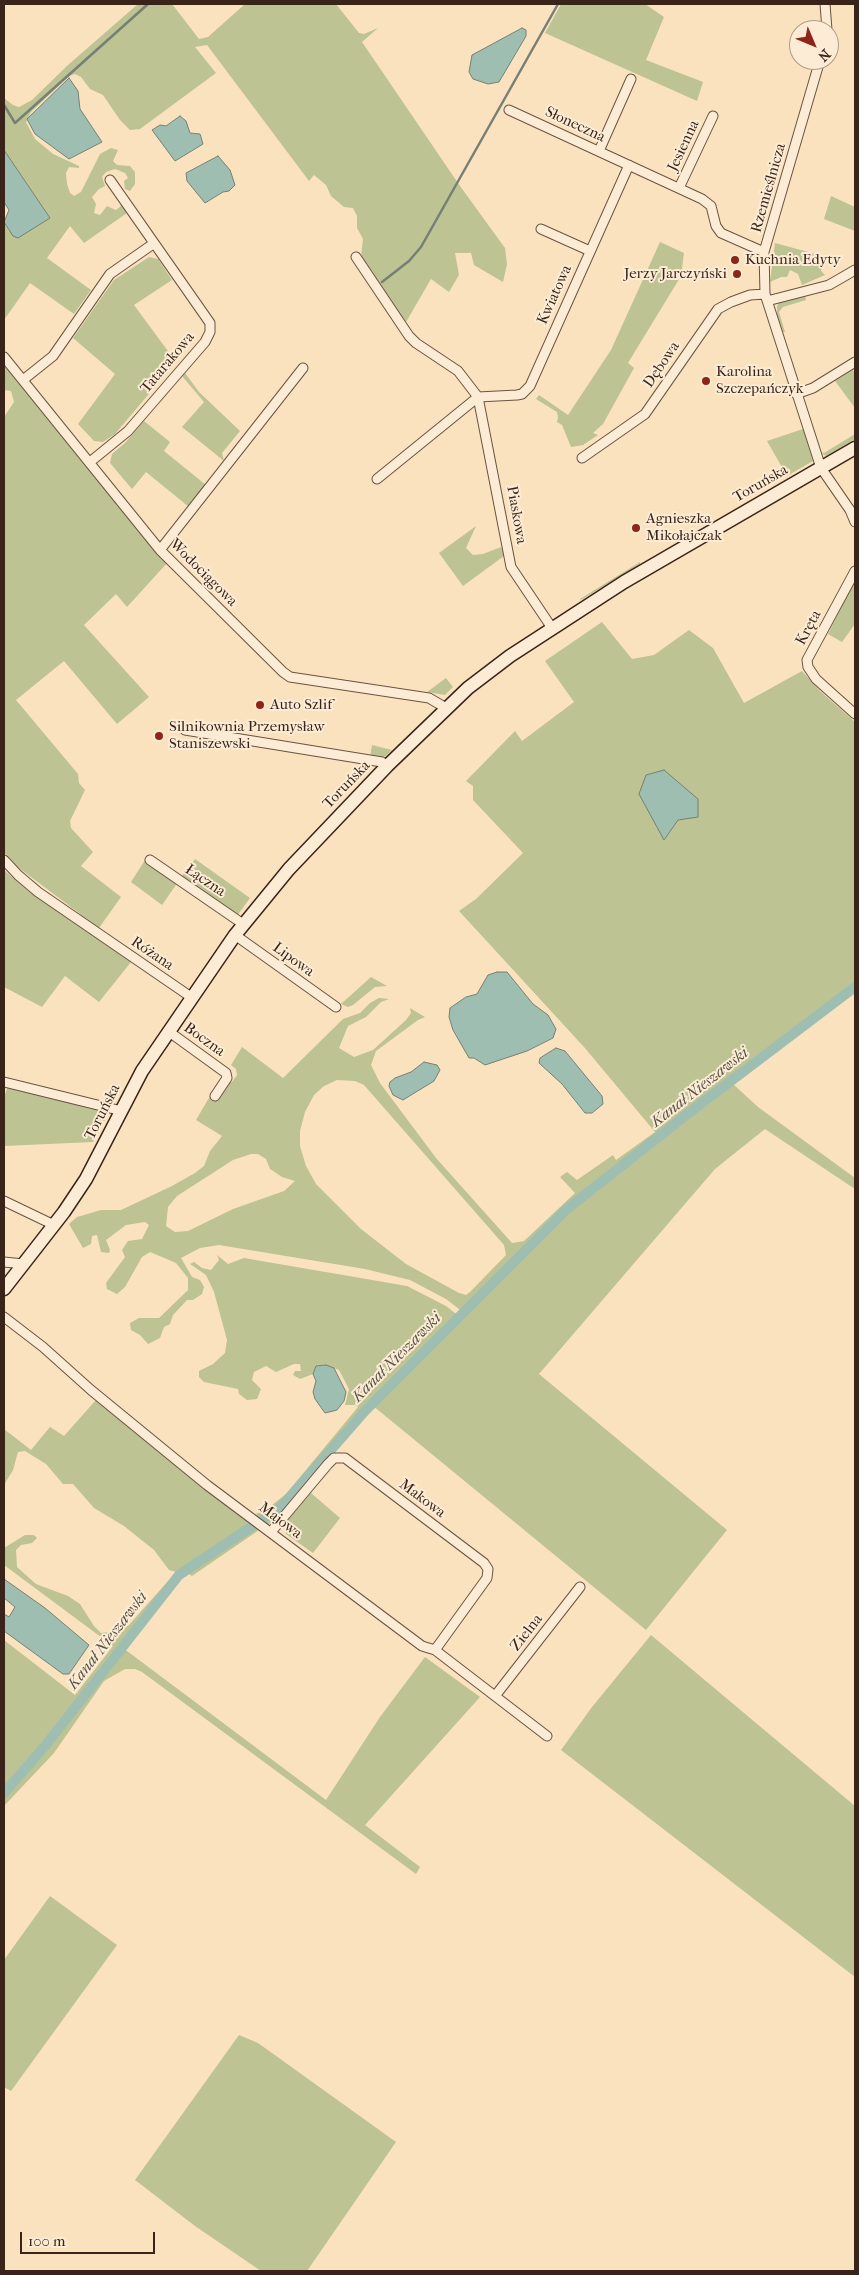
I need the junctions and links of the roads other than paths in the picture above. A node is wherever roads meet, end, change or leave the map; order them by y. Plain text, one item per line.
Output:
1 (825, 4) edge
2 (826, 20) edge
3 (817, 70) edge
4 (631, 79) dead end
5 (509, 110) dead end
6 (713, 116) dead end
7 (599, 151) junction
8 (629, 165) junction
9 (110, 180) dead end
10 (679, 188) junction
11 (541, 228) dead end
12 (153, 244) junction
13 (590, 250) junction
14 (764, 252) junction
15 (356, 257) dead end
16 (855, 270) edge
17 (766, 297) junction
18 (4, 357) edge
19 (855, 362) edge
20 (303, 368) dead end
21 (23, 380) junction
22 (796, 394) junction
23 (478, 397) junction
24 (855, 448) edge
25 (582, 458) dead end
26 (90, 462) junction
27 (821, 468) junction
28 (377, 479) dead end
29 (855, 522) edge
30 (160, 550) junction
31 (855, 571) edge
32 (552, 628) junction
33 (446, 708) junction
34 (855, 714) edge
35 (185, 730) dead end
36 (387, 766) junction
37 (4, 860) edge
38 (150, 860) dead end
39 (243, 924) junction
40 (235, 935) junction
41 (191, 997) junction
42 (336, 1007) dead end
43 (168, 1030) junction
44 (4, 1082) edge
45 (215, 1096) dead end
46 (122, 1110) junction
47 (4, 1201) edge
48 (54, 1225) junction
49 (4, 1262) edge
50 (24, 1264) junction
51 (4, 1289) edge
52 (4, 1317) edge
53 (271, 1532) junction
54 (580, 1587) dead end
55 (435, 1650) junction
56 (495, 1696) junction
57 (547, 1736) dead end

1 - 2 street
3 - 14 street, Rzemieślnicza
4 - 7 street
5 - 7 street, Słoneczna
6 - 10 street, Jesienna
7 - 8 street, Słoneczna
8 - 10 street, Słoneczna
8 - 13 street, Kwiatowa
9 - 12 street, Tatarakowa
10 - 14 street, Słoneczna
11 - 13 street
12 - 21 street
12 - 26 street, Tatarakowa
13 - 23 street, Kwiatowa
14 - 17 street, Rzemieślnicza
15 - 23 street, Piaskowa
16 - 17 street, Dębowa
17 - 22 street, Rzemieślnicza
17 - 25 street, Dębowa
18 - 21 street, Wodociągowa
19 - 22 street
20 - 30 street
21 - 26 street, Wodociągowa
22 - 27 street, Rzemieślnicza
23 - 28 street
23 - 32 street, Piaskowa
24 - 27 main road, Toruńska
26 - 30 street, Wodociągowa
27 - 29 street
27 - 32 main road, Toruńska
30 - 33 street, Wodociągowa
31 - 34 street, Kręta
32 - 33 main road, Toruńska
33 - 36 main road, Toruńska
35 - 36 street
36 - 39 main road, Toruńska
37 - 41 street, Różana
38 - 39 street, Łączna
39 - 40 main road, Toruńska
40 - 41 main road, Toruńska
40 - 42 street, Lipowa
41 - 43 main road, Toruńska
43 - 45 street, Boczna
43 - 46 main road, Toruńska
44 - 46 street
46 - 48 main road, Toruńska
47 - 48 street
48 - 50 main road, Toruńska
49 - 50 street
50 - 51 main road, Toruńska
52 - 53 street, Majowa
53 - 55 street, Majowa
53 - 55 street, Makowa
54 - 56 street, Zielna
55 - 56 street, Majowa
56 - 57 street, Majowa

